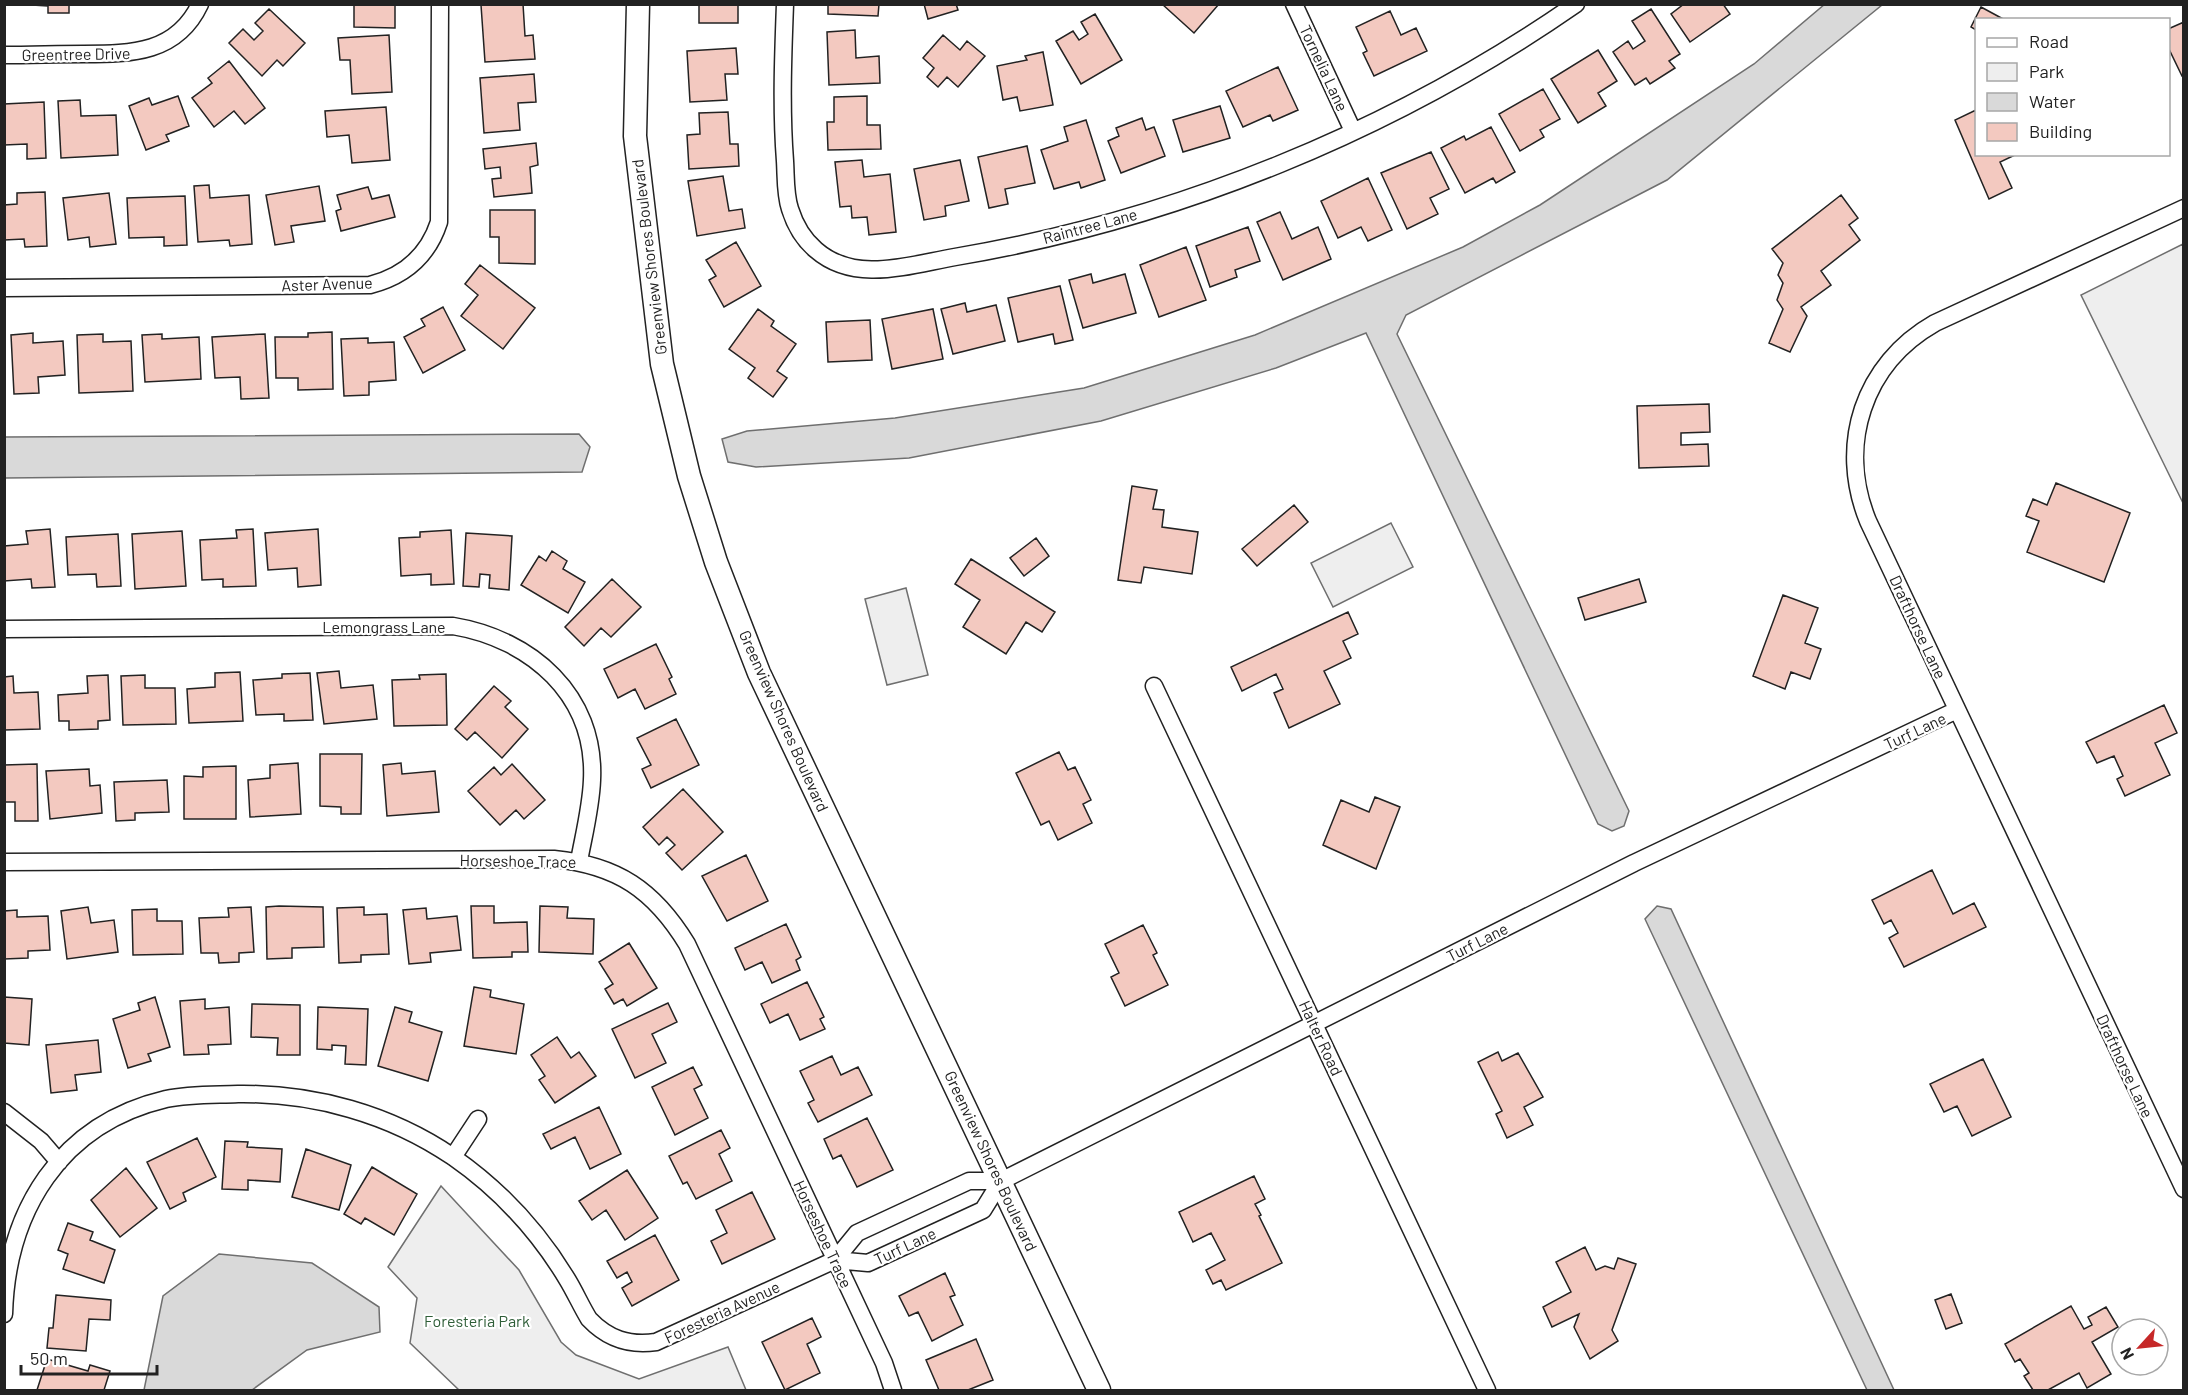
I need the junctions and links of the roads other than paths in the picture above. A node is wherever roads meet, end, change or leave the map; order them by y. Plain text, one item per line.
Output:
1 (200, 4) edge
2 (440, 4) edge
3 (639, 4) edge
4 (785, 4) edge
5 (1294, 4) edge
6 (1576, 4) edge
7 (4, 55) edge
8 (1353, 131) junction
9 (2184, 208) edge
10 (4, 288) edge
11 (4, 629) edge
12 (1154, 686) dead end
13 (1957, 710) junction
14 (579, 861) junction
15 (4, 862) edge
16 (1314, 1025) junction
17 (4, 1112) edge
18 (478, 1119) dead end
19 (453, 1157) junction
20 (59, 1162) junction
21 (1001, 1181) junction
22 (2184, 1189) edge
23 (835, 1260) junction
24 (4, 1314) edge
25 (893, 1390) edge
26 (1099, 1390) edge
27 (1487, 1390) edge

1 - 7 street, Greentree Drive
2 - 10 street, Aster Avenue
3 - 21 street, Greenview Shores Boulevard
4 - 8 street, Raintree Lane
5 - 8 street, Tornelia Lane
6 - 8 street, Raintree Lane
9 - 13 street, Drafthorse Lane
11 - 14 street, Lemongrass Lane
12 - 16 street, Halter Road
13 - 16 street, Turf Lane
13 - 22 street, Drafthorse Lane
14 - 15 street, Horseshoe Trace
14 - 23 street, Horseshoe Trace
16 - 21 street, Turf Lane
16 - 27 street, Halter Road
17 - 20 street
18 - 19 street
19 - 20 street, Foresteria Avenue
19 - 23 street, Foresteria Avenue
20 - 24 street, Foresteria Avenue
21 - 23 street, Turf Lane
21 - 23 street, Turf Lane
21 - 26 street, Greenview Shores Boulevard
23 - 25 street, Horseshoe Trace

